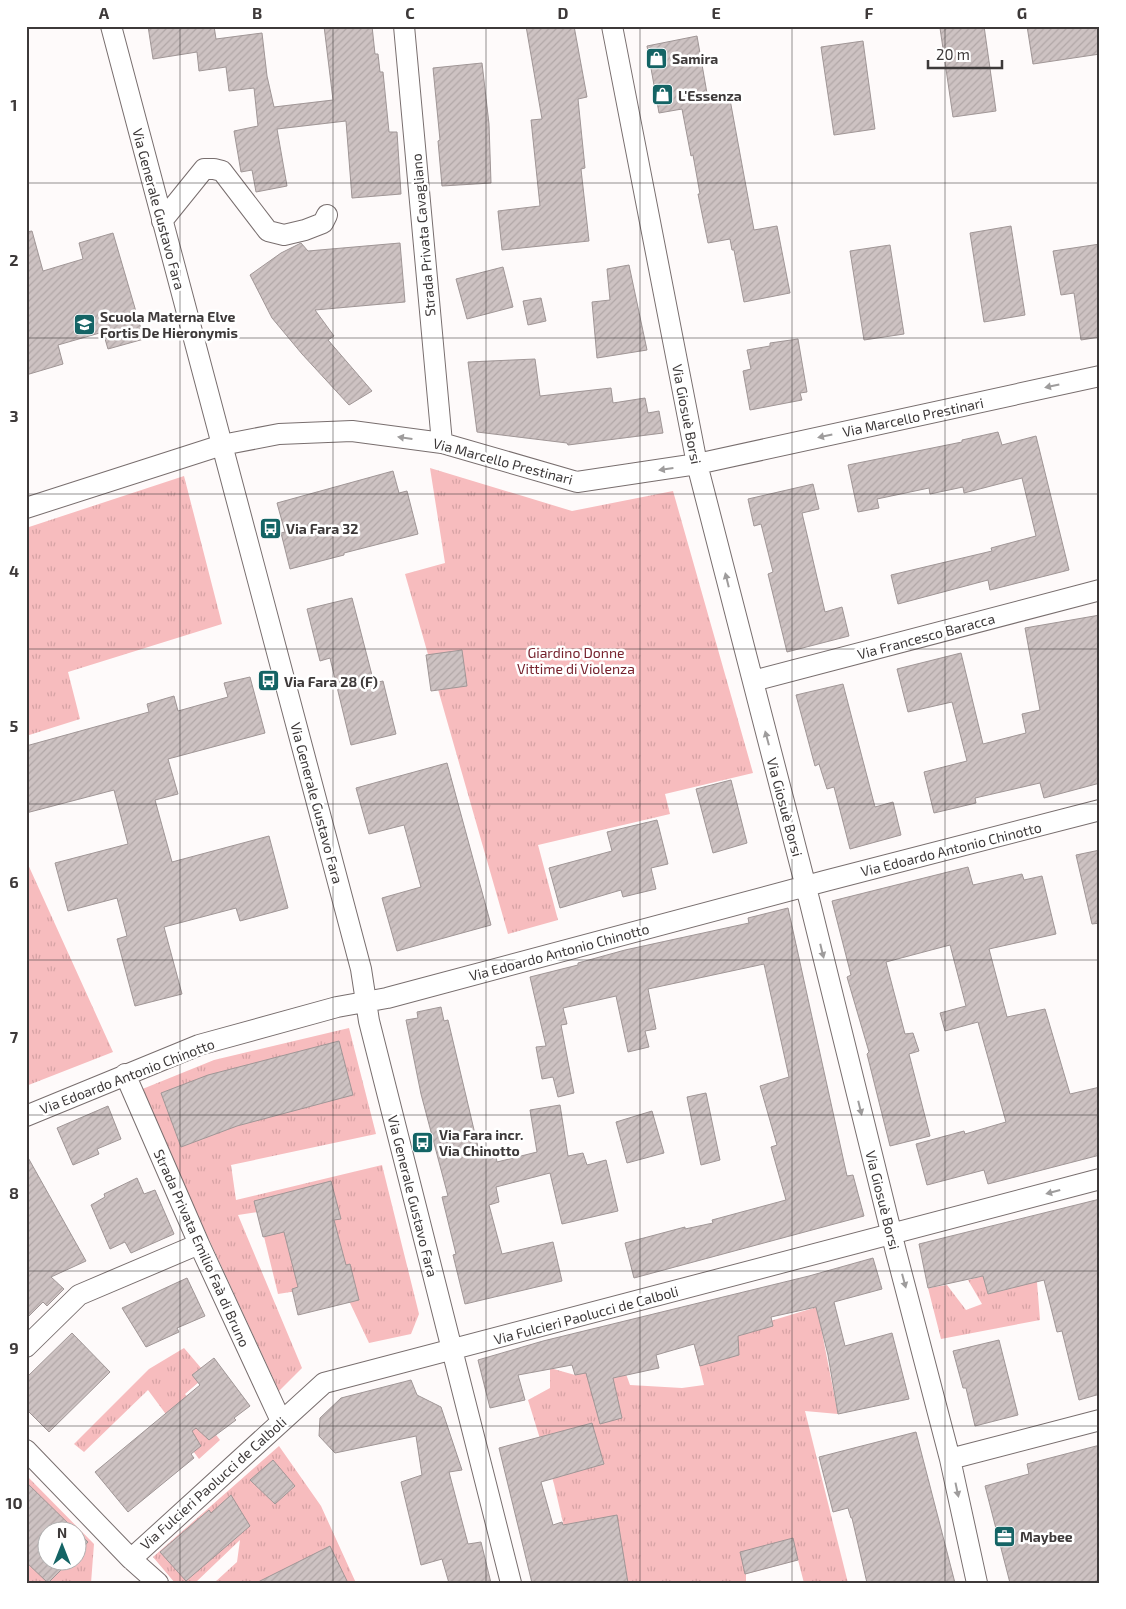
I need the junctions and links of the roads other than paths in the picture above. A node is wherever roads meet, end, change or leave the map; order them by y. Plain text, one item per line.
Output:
1 (111, 26) edge
2 (404, 26) edge
3 (612, 26) edge
4 (327, 215) dead end
5 (162, 221) junction
6 (1100, 376) edge
7 (442, 443) junction
8 (222, 445) junction
9 (697, 464) junction
10 (26, 508) edge
11 (1100, 590) edge
12 (753, 681) junction
13 (1100, 810) edge
14 (806, 886) junction
15 (366, 1002) junction
16 (126, 1074) junction
17 (26, 1116) edge
18 (1100, 1179) edge
19 (892, 1234) junction
20 (199, 1244) junction
21 (26, 1347) edge
22 (452, 1350) junction
23 (1100, 1420) edge
24 (281, 1421) junction
25 (26, 1450) edge
26 (950, 1459) junction
27 (131, 1558) junction
28 (158, 1583) edge
29 (511, 1583) edge
30 (977, 1583) edge

1 - 5 street, Via Generale Gustavo Fara
2 - 7 street, Strada Privata Cavagliano
3 - 9 street, Via Giosuè Borsi
4 - 5 street
5 - 8 street, Via Generale Gustavo Fara
6 -> 9 street, Via Marcello Prestinari
7 -> 8 street, Via Marcello Prestinari
9 -> 7 street, Via Marcello Prestinari
8 - 10 street, Via Marcello Prestinari
8 - 15 street, Via Generale Gustavo Fara
12 -> 9 street, Via Giosuè Borsi
11 - 12 street, Via Francesco Baracca
14 -> 12 street, Via Giosuè Borsi
13 - 14 street, Via Edoardo Antonio Chinotto
14 - 15 street, Via Edoardo Antonio Chinotto
14 -> 19 street, Via Giosuè Borsi
15 - 16 street, Via Edoardo Antonio Chinotto
15 - 22 street, Via Generale Gustavo Fara
16 - 17 street, Via Edoardo Antonio Chinotto
16 - 20 street, Strada Privata Emilio Faà di Bruno
18 -> 19 street, Via Fulcieri Paolucci de Calboli
19 - 22 street, Via Fulcieri Paolucci de Calboli
19 -> 26 street, Via Giosuè Borsi
20 - 21 street
20 - 24 street, Strada Privata Emilio Faà di Bruno
22 - 24 street, Via Fulcieri Paolucci de Calboli
22 - 29 street, Via Generale Gustavo Fara
23 - 26 street
24 - 27 street, Via Fulcieri Paolucci de Calboli
25 - 27 street
26 -> 30 street, Via Giosuè Borsi
27 - 28 street

